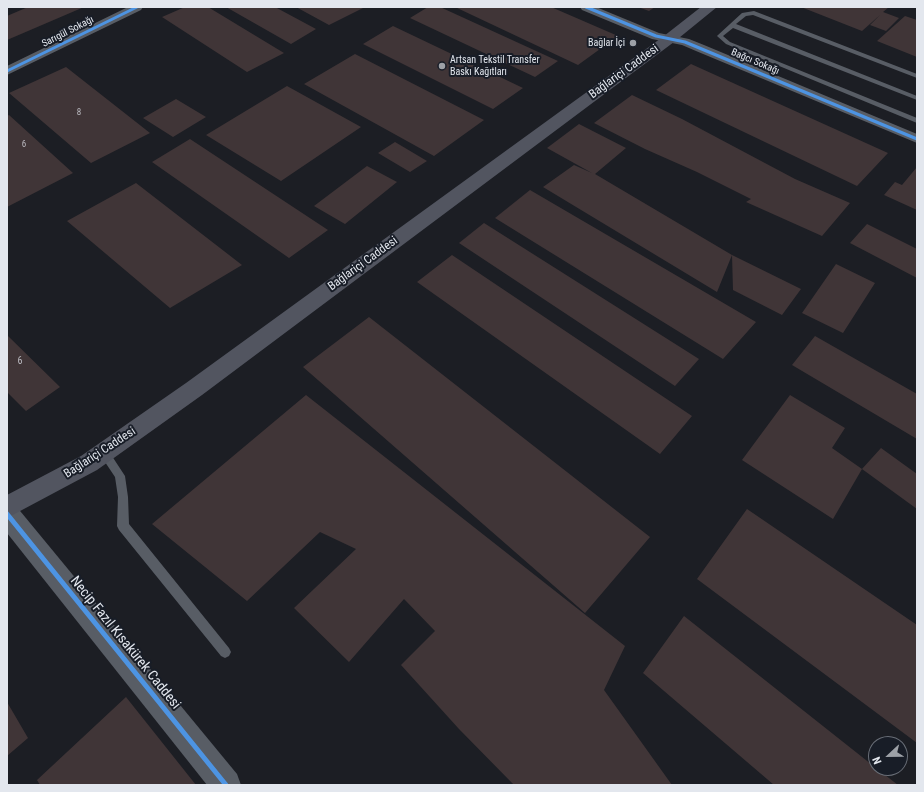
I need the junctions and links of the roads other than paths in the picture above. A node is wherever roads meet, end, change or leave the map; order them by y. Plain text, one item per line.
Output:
1 (137, 7) edge
2 (586, 7) edge
3 (710, 7) edge
4 (732, 25) junction
5 (669, 39) junction
6 (7, 72) edge
7 (917, 76) edge
8 (917, 98) edge
9 (917, 121) edge
10 (917, 139) edge
11 (104, 453) junction
12 (7, 507) edge
13 (7, 514) edge
14 (225, 652) dead end
15 (226, 785) edge

1 - 6 street, Sarıgül Sokağı
2 - 5 street, Bağcı Sokağı
3 - 5 main road, Bağlariçi Caddesi
4 - 7 lane
4 - 8 lane
4 - 9 lane
5 - 10 street, Bağcı Sokağı
5 - 11 main road, Bağlariçi Caddesi
11 - 12 main road, Bağlariçi Caddesi
11 - 14 lane
13 - 15 street, Necip Fazıl Kısakürek Caddesi

